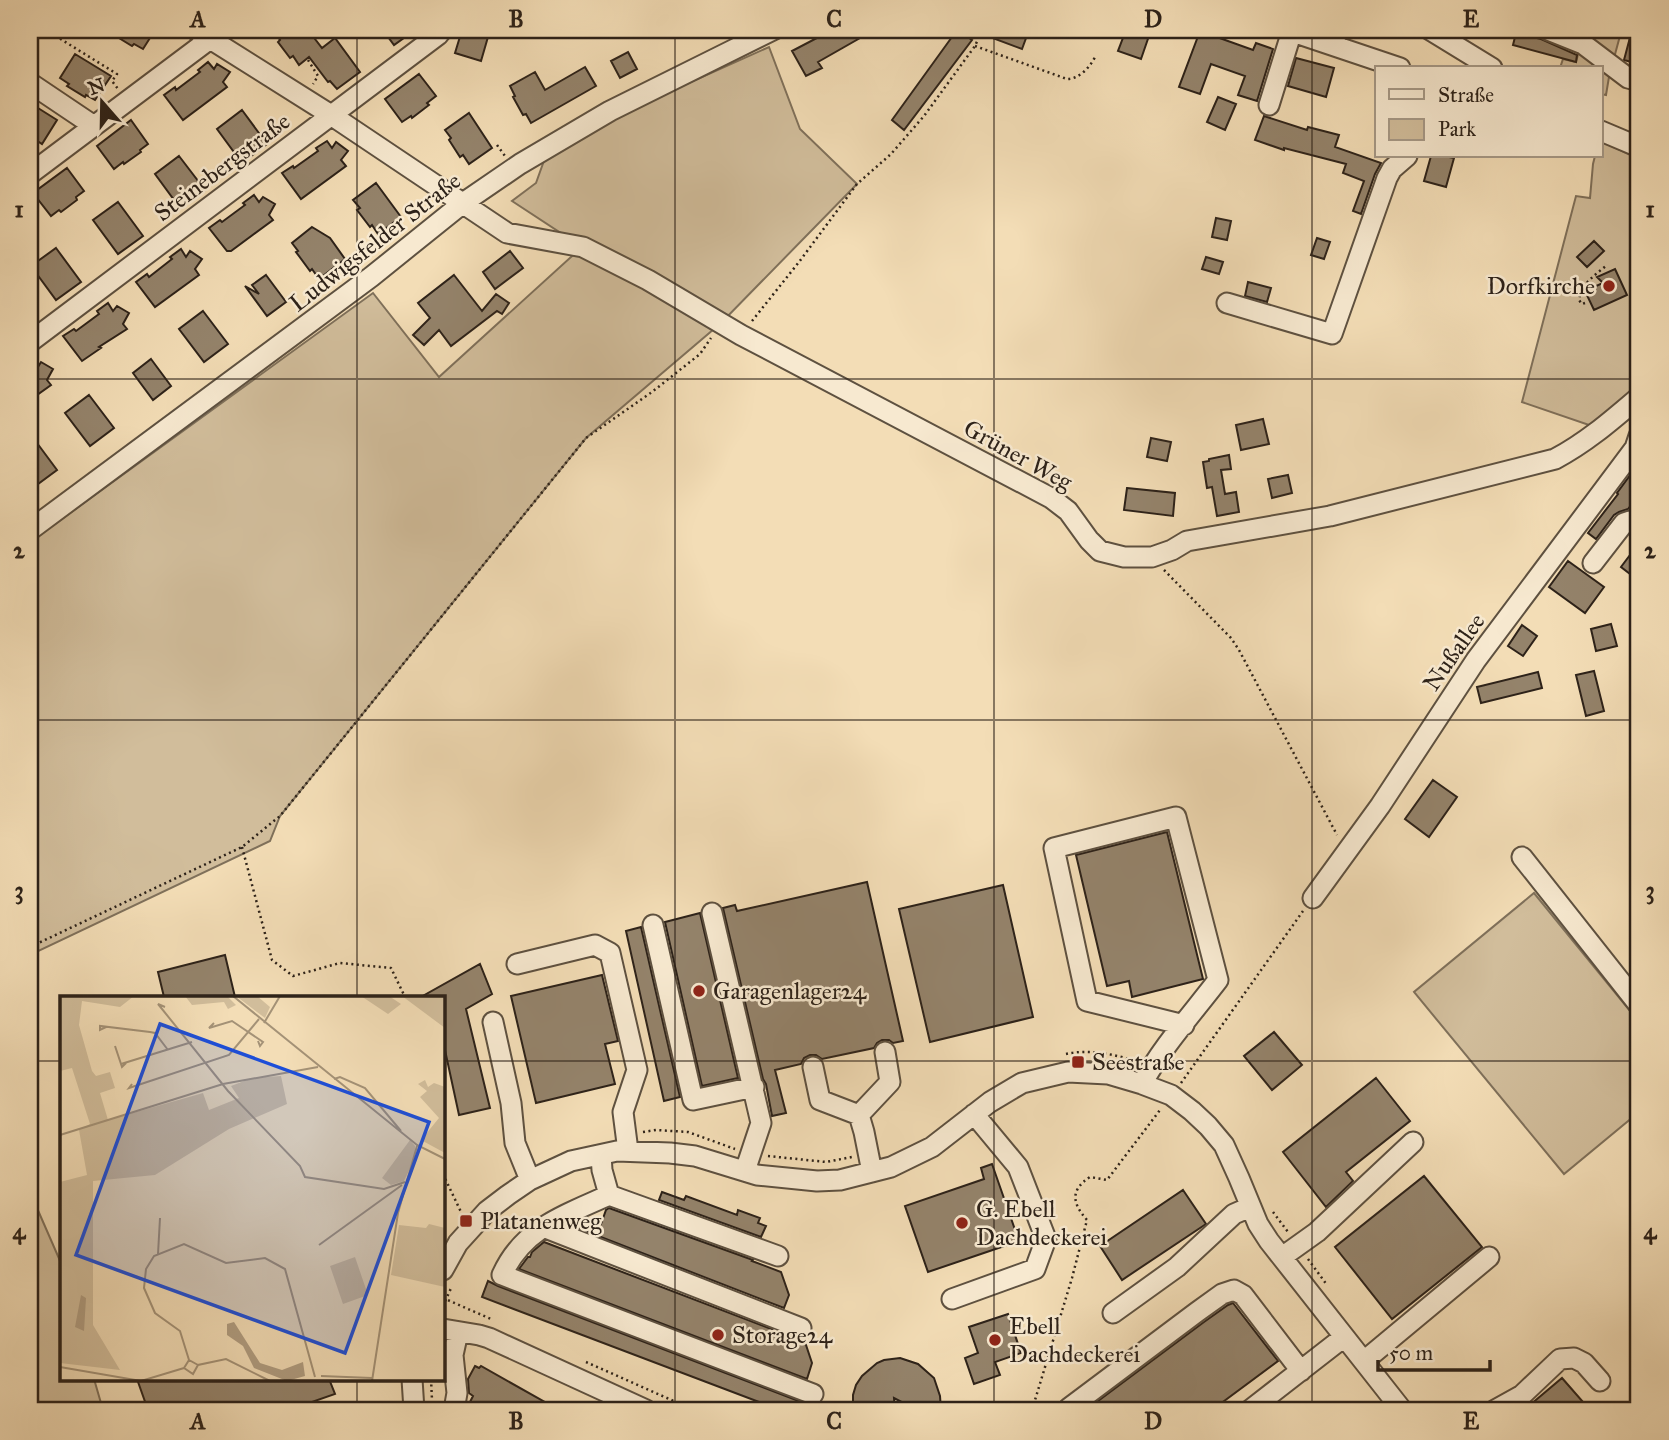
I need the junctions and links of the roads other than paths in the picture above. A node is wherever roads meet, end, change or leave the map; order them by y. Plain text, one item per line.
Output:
1 (442, 30) edge
2 (773, 30) edge
3 (1342, 30) edge
4 (1430, 30) edge
5 (1548, 30) edge
6 (1290, 31) edge
7 (203, 34) edge
8 (1324, 43) junction
9 (1394, 66) edge
10 (1489, 66) edge
11 (1639, 81) edge
12 (30, 83) edge
13 (1269, 105) dead end
14 (331, 115) junction
15 (94, 126) junction
16 (1602, 131) edge
17 (1639, 147) edge
18 (1405, 158) edge
19 (30, 174) edge
20 (463, 203) junction
21 (1227, 303) dead end
22 (30, 342) edge
23 (1639, 397) edge
24 (1639, 436) edge
25 (1639, 524) edge
26 (30, 530) edge
27 (1593, 563) dead end
28 (1522, 858) dead end
29 (1313, 898) road end
30 (712, 913) dead end
31 (653, 925) dead end
32 (517, 964) dead end
33 (1639, 1005) edge
34 (493, 1021) dead end
35 (1184, 1025) junction
36 (885, 1052) dead end
37 (813, 1067) dead end
38 (1142, 1084) junction
39 (754, 1087) junction
40 (974, 1114) junction
41 (859, 1115) junction
42 (627, 1142) junction
43 (1413, 1142) dead end
44 (601, 1155) junction
45 (747, 1163) junction
46 (870, 1163) junction
47 (530, 1180) junction
48 (609, 1195) junction
49 (1250, 1207) junction
50 (543, 1227) junction
51 (778, 1256) dead end
52 (1282, 1257) junction
53 (1489, 1257) dead end
54 (446, 1272) edge
55 (952, 1299) dead end
56 (1113, 1314) dead end
57 (801, 1328) dead end
58 (450, 1330) edge
59 (1344, 1337) junction
60 (1364, 1361) junction
61 (1301, 1371) junction
62 (412, 1380) edge
63 (1600, 1381) dead end
64 (813, 1394) dead end
65 (1399, 1409) edge
66 (414, 1410) edge
67 (454, 1410) edge
68 (646, 1410) edge
69 (1068, 1410) edge
70 (1250, 1410) edge
71 (1495, 1410) edge

1 - 14 street, Steinebergstraße
2 - 20 street, Ludwigsfelder Straße
3 - 8 street
4 - 10 street
5 - 11 street
6 - 8 street
6 - 13 street
7 - 14 street, Grüner Weg
7 - 15 street
8 - 9 street
12 - 15 street
14 - 20 street, Grüner Weg
14 - 22 street, Steinebergstraße
15 - 19 street
16 - 17 street
18 - 21 street
20 - 23 street, Grüner Weg
20 - 26 street, Ludwigsfelder Straße
24 - 29 street, Nußallee
25 - 27 street
28 - 33 street
30 - 39 street
31 - 39 street
32 - 42 street
34 - 47 street
35 - 35 street
35 - 38 street
36 - 41 street
37 - 41 street
38 - 40 street
38 - 49 street
39 - 45 street
40 - 46 street
40 - 55 street
41 - 46 street
42 - 44 street
42 - 45 street
43 - 52 street
44 - 47 street
44 - 48 street
45 - 46 street
47 - 54 street
48 - 50 street
48 - 51 street
49 - 52 street
49 - 56 street
50 - 57 street
50 - 64 street
52 - 59 street
53 - 60 street
58 - 67 street
58 - 68 street
59 - 60 street
59 - 61 street
60 - 65 street
61 - 69 street
61 - 70 street
62 - 66 street
63 - 71 street

